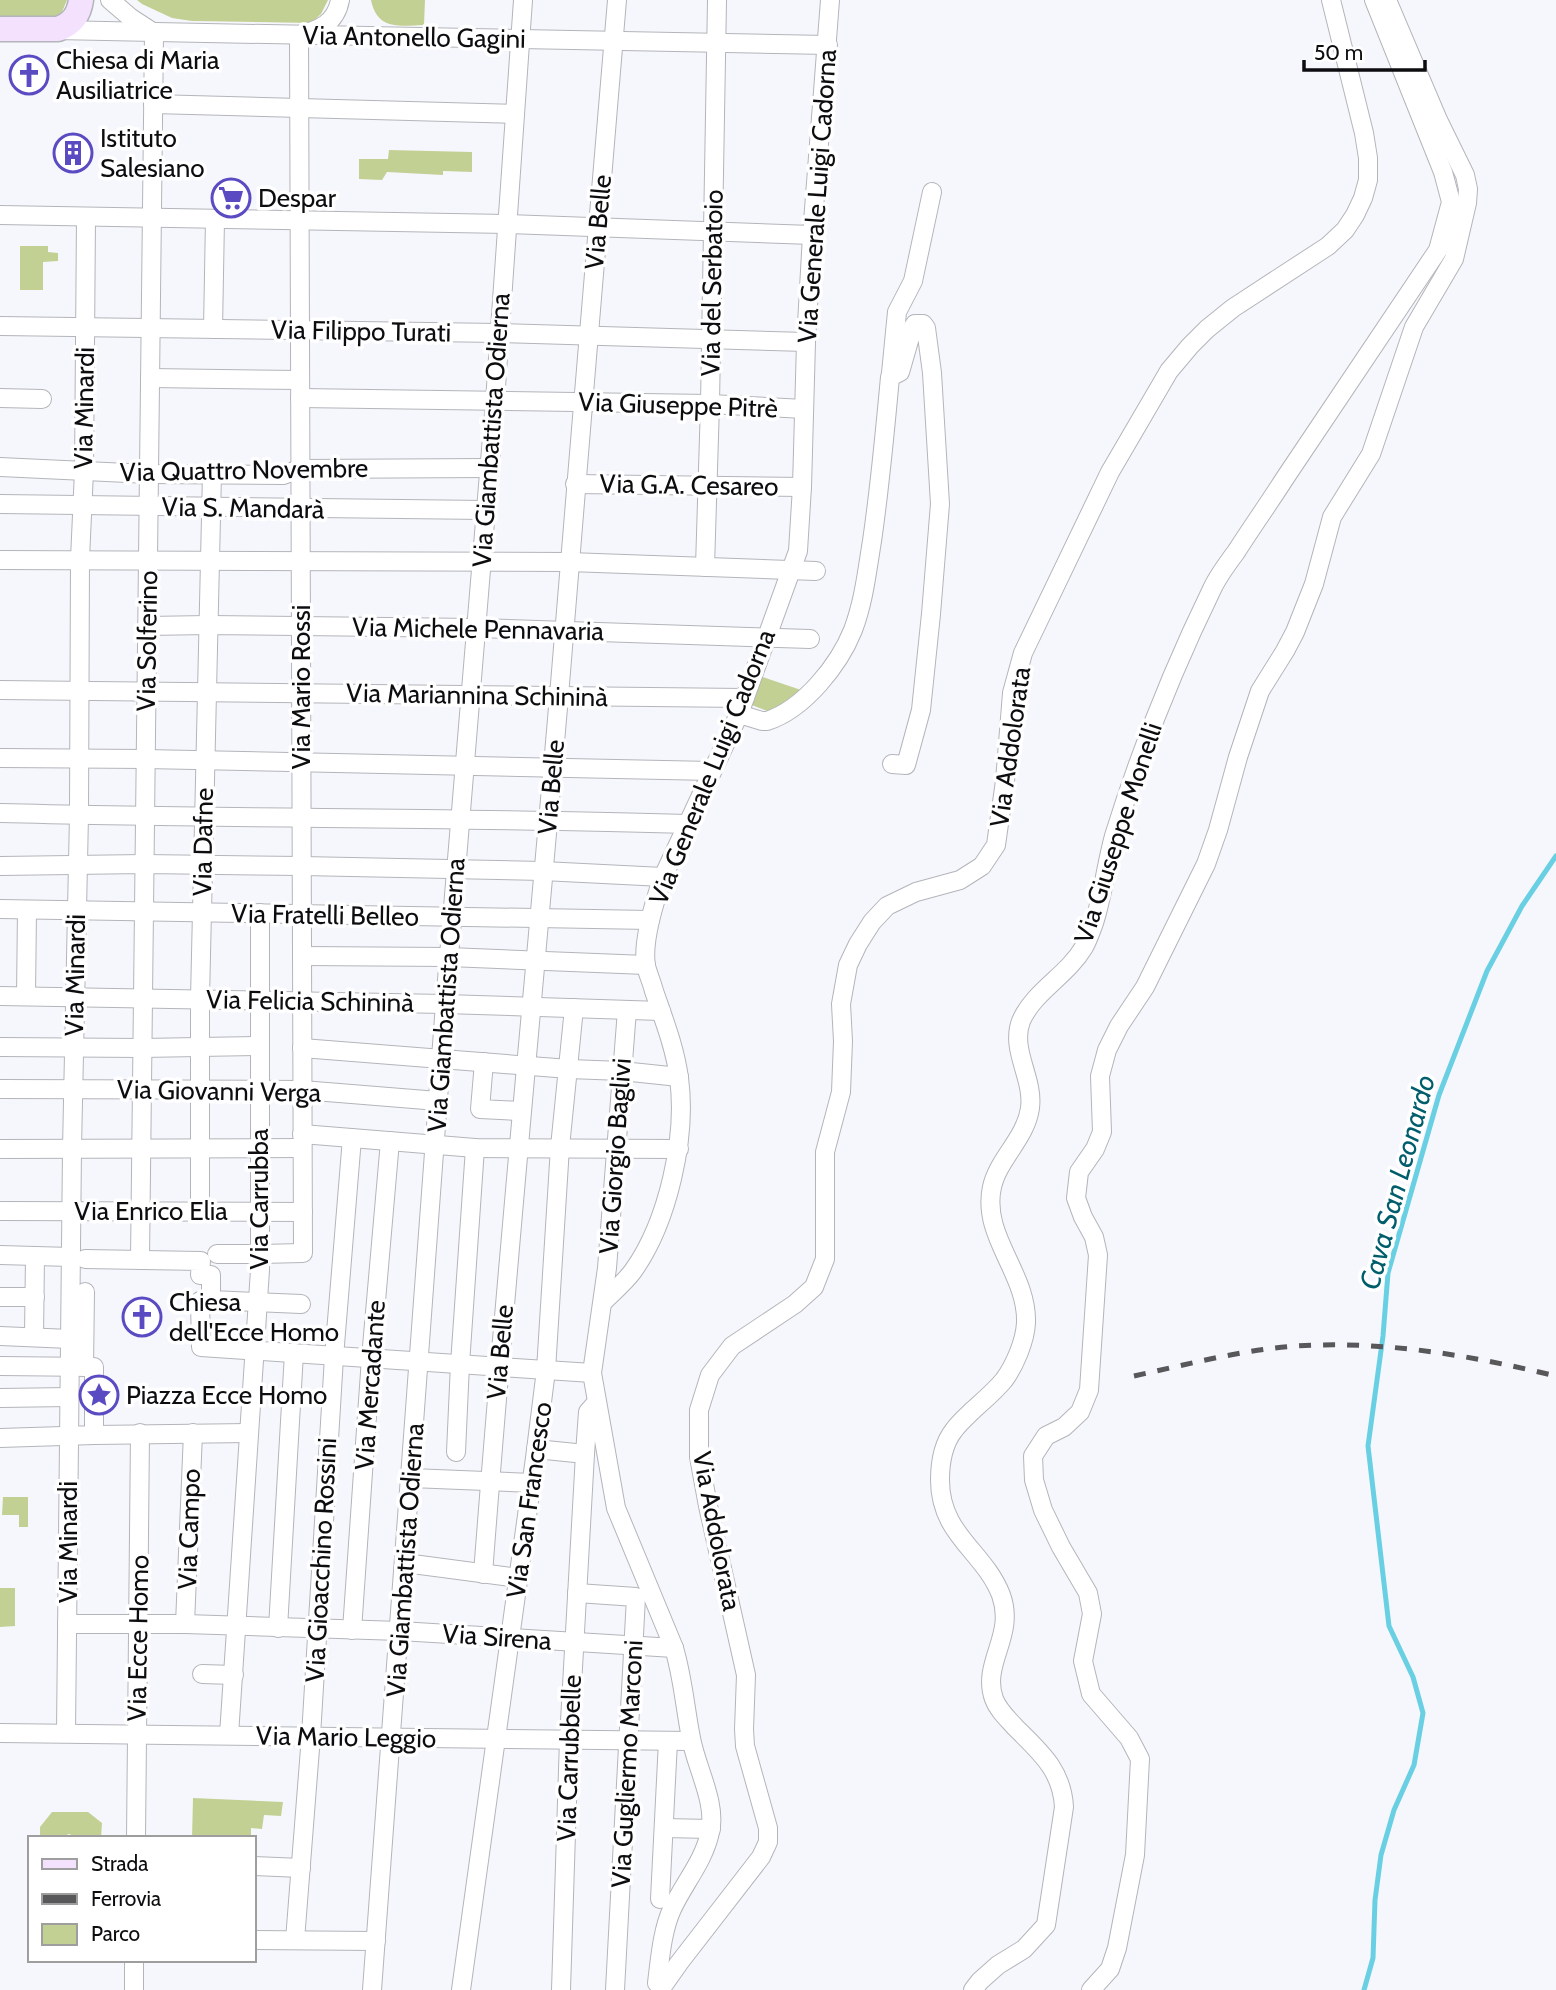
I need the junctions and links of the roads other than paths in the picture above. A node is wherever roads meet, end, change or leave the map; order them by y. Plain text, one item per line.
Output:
1 (81, 0) edge
2 (110, 0) edge
3 (340, 0) edge
4 (523, 0) edge
5 (617, 0) edge
6 (717, 0) edge
7 (830, 0) edge
8 (1331, 0) edge
9 (1374, 0) edge
10 (1387, 0) edge
11 (0, 30) edge
12 (49, 30) junction
13 (154, 33) junction
14 (299, 35) junction
15 (375, 36) junction
16 (520, 39) junction
17 (613, 41) junction
18 (716, 43) junction
19 (828, 45) junction
20 (153, 104) junction
21 (299, 109) junction
22 (515, 114) junction
23 (932, 192) dead end
24 (0, 215) edge
25 (86, 217) junction
26 (152, 218) junction
27 (215, 219) junction
28 (299, 220) junction
29 (507, 224) junction
30 (597, 227) junction
31 (714, 231) junction
32 (812, 235) junction
33 (0, 326) edge
34 (85, 327) junction
35 (150, 328) junction
36 (213, 329) junction
37 (300, 330) junction
38 (499, 333) junction
39 (588, 336) junction
40 (711, 339) junction
41 (806, 342) junction
42 (890, 376) junction
43 (150, 378) junction
44 (300, 380) junction
45 (0, 398) edge
46 (300, 398) junction
47 (42, 399) dead end
48 (495, 401) junction
49 (582, 402) junction
50 (710, 404) junction
51 (804, 409) junction
52 (0, 467) edge
53 (300, 468) junction
54 (489, 468) junction
55 (83, 471) junction
56 (212, 473) junction
57 (149, 474) junction
58 (575, 484) junction
59 (707, 484) junction
60 (802, 487) junction
61 (0, 504) edge
62 (82, 506) junction
63 (148, 507) junction
64 (211, 507) junction
65 (300, 509) junction
66 (485, 510) junction
67 (80, 559) junction
68 (0, 560) edge
69 (148, 560) junction
70 (300, 560) junction
71 (210, 561) junction
72 (481, 561) junction
73 (569, 562) junction
74 (705, 567) junction
75 (791, 569) junction
76 (816, 571) dead end
77 (208, 625) junction
78 (147, 626) junction
79 (301, 626) junction
80 (476, 628) junction
81 (564, 630) junction
82 (766, 637) junction
83 (810, 639) dead end
84 (0, 690) edge
85 (80, 691) junction
86 (146, 692) junction
87 (207, 692) junction
88 (301, 693) junction
89 (470, 695) junction
90 (559, 696) junction
91 (742, 706) junction
92 (0, 758) edge
93 (79, 758) junction
94 (145, 759) junction
95 (205, 761) junction
96 (301, 764) junction
97 (892, 764) dead end
98 (464, 766) junction
99 (552, 767) junction
100 (712, 771) junction
101 (0, 813) edge
102 (79, 815) junction
103 (145, 817) junction
104 (204, 818) junction
105 (302, 819) junction
106 (460, 820) junction
107 (548, 820) junction
108 (687, 824) junction
109 (144, 864) junction
110 (203, 864) junction
111 (0, 866) edge
112 (77, 866) junction
113 (302, 866) junction
114 (456, 870) junction
115 (543, 871) junction
116 (663, 877) junction
117 (0, 909) edge
118 (27, 910) junction
119 (76, 910) junction
120 (144, 911) junction
121 (201, 913) junction
122 (260, 914) junction
123 (302, 914) junction
124 (452, 917) junction
125 (538, 918) junction
126 (650, 920) junction
127 (302, 956) junction
128 (449, 957) junction
129 (534, 961) junction
130 (646, 965) junction
131 (0, 996) edge
132 (26, 996) junction
133 (74, 997) junction
134 (143, 998) junction
135 (200, 999) junction
136 (259, 1000) junction
137 (302, 1000) junction
138 (445, 1003) junction
139 (530, 1006) junction
140 (574, 1008) junction
141 (627, 1010) junction
142 (661, 1011) junction
143 (259, 1046) junction
144 (0, 1047) edge
145 (74, 1047) junction
146 (200, 1047) junction
147 (142, 1048) junction
148 (302, 1048) junction
149 (441, 1058) junction
150 (484, 1062) junction
151 (525, 1065) junction
152 (569, 1069) junction
153 (622, 1071) junction
154 (679, 1077) junction
155 (0, 1089) edge
156 (73, 1089) junction
157 (142, 1090) junction
158 (201, 1090) junction
159 (260, 1090) junction
160 (302, 1090) junction
161 (438, 1101) junction
162 (521, 1111) junction
163 (352, 1138) junction
164 (302, 1141) junction
165 (390, 1141) junction
166 (435, 1144) junction
167 (142, 1147) junction
168 (560, 1147) junction
169 (201, 1148) junction
170 (475, 1148) junction
171 (0, 1149) edge
172 (72, 1149) junction
173 (260, 1149) junction
174 (517, 1149) junction
175 (616, 1149) junction
176 (679, 1149) junction
177 (0, 1211) edge
178 (71, 1211) junction
179 (140, 1211) junction
180 (200, 1212) junction
181 (261, 1212) junction
182 (303, 1212) junction
183 (140, 1254) junction
184 (217, 1254) dead end
185 (260, 1254) junction
186 (0, 1255) edge
187 (35, 1256) junction
188 (78, 1258) junction
189 (85, 1292) dead end
190 (0, 1297) edge
191 (35, 1297) junction
192 (208, 1300) junction
193 (258, 1301) junction
194 (603, 1302) junction
195 (301, 1304) dead end
196 (0, 1336) edge
197 (34, 1337) junction
198 (70, 1339) junction
199 (254, 1350) junction
200 (294, 1353) junction
201 (334, 1356) junction
202 (371, 1358) junction
203 (419, 1361) junction
204 (460, 1364) junction
205 (0, 1366) edge
206 (499, 1366) junction
207 (82, 1367) junction
208 (546, 1370) junction
209 (592, 1373) junction
210 (69, 1397) junction
211 (0, 1398) edge
212 (596, 1404) junction
213 (184, 1433) junction
214 (249, 1433) junction
215 (91, 1435) junction
216 (69, 1436) junction
217 (140, 1436) junction
218 (0, 1437) edge
219 (536, 1449) junction
220 (456, 1452) dead end
221 (585, 1454) junction
222 (411, 1478) junction
223 (490, 1480) junction
224 (532, 1483) junction
225 (405, 1563) junction
226 (483, 1574) junction
227 (519, 1578) junction
228 (577, 1593) junction
229 (67, 1624) junction
230 (138, 1624) junction
231 (185, 1624) junction
232 (237, 1626) junction
233 (278, 1628) junction
234 (317, 1629) junction
235 (352, 1630) junction
236 (400, 1631) junction
237 (510, 1637) junction
238 (574, 1641) junction
239 (634, 1646) junction
240 (674, 1648) junction
241 (202, 1674) dead end
242 (234, 1675) junction
243 (0, 1733) edge
244 (66, 1733) junction
245 (136, 1734) junction
246 (229, 1735) junction
247 (311, 1736) junction
248 (391, 1737) junction
249 (496, 1738) junction
250 (569, 1739) junction
251 (628, 1740) junction
252 (668, 1741) junction
253 (691, 1741) junction
254 (664, 1828) junction
255 (711, 1829) junction
256 (136, 1836) edge
257 (256, 1866) edge
258 (301, 1868) junction
259 (660, 1899) dead end
260 (256, 1940) edge
261 (295, 1940) junction
262 (376, 1941) junction
263 (134, 1962) edge
264 (661, 1989) edge
265 (134, 1990) edge
266 (372, 1990) edge
267 (461, 1990) edge
268 (561, 1990) edge
269 (615, 1990) edge
270 (973, 1990) edge
271 (1091, 1990) edge

1 - 12 main road
2 - 13 street
3 - 14 street
3 - 15 street
4 - 16 street, Via Giambattista Odierna
5 - 17 street, Via Belle
6 - 18 street, Via del Serbatoio
7 - 19 street, Via Generale Luigi Cadorna
8 - 264 street, Via Addolorata
9 - 270 street, Via Giuseppe Monelli
10 - 271 street
11 - 12 main road, Via Antonello Gagini
12 - 13 street, Via Antonello Gagini
13 - 14 street, Via Antonello Gagini
13 - 20 street, Via Solferino
14 - 15 street, Via Antonello Gagini
14 - 21 street, Via Mario Rossi
15 - 16 street, Via Antonello Gagini
16 - 17 street, Via Antonello Gagini
16 - 22 street, Via Giambattista Odierna
17 - 18 street, Via Antonello Gagini
17 - 30 street, Via Belle
18 - 19 street, Via Antonello Gagini
18 - 31 street, Via del Serbatoio
19 - 32 street, Via Generale Luigi Cadorna
20 - 21 street
20 - 26 street, Via Solferino
21 - 22 street
21 - 28 street, Via Mario Rossi
22 - 29 street, Via Giambattista Odierna
23 - 42 street, Via Mariannina Schininà
24 - 25 street
25 - 26 street
25 - 34 street, Via Minardi
26 - 27 street
26 - 35 street, Via Solferino
27 - 28 street
27 - 36 street
28 - 29 street
28 - 37 street, Via Mario Rossi
29 - 30 street
29 - 38 street, Via Giambattista Odierna
30 - 31 street
30 - 39 street, Via Belle
31 - 32 street
31 - 40 street, Via del Serbatoio
32 - 41 street, Via Generale Luigi Cadorna
33 - 34 street, Via Filippo Turati
34 - 35 street, Via Filippo Turati
34 - 55 street, Via Minardi
35 - 36 street, Via Filippo Turati
35 - 43 street, Via Solferino
36 - 37 street, Via Filippo Turati
37 - 38 street, Via Filippo Turati
37 - 44 street, Via Mario Rossi
38 - 39 street, Via Filippo Turati
38 - 48 street, Via Giambattista Odierna
39 - 40 street, Via Filippo Turati
39 - 49 street, Via Belle
40 - 41 street, Via Filippo Turati
40 - 50 street, Via del Serbatoio
41 - 51 street, Via Generale Luigi Cadorna
42 - 91 street, Via Mariannina Schininà
42 - 97 street
43 - 44 street
43 - 57 street, Via Solferino
44 - 46 street, Via Mario Rossi
45 - 47 street
46 - 48 street, Via Giuseppe Pitrè
46 - 53 street, Via Mario Rossi
48 - 49 street, Via Giuseppe Pitrè
48 - 54 street, Via Giambattista Odierna
49 - 50 street, Via Giuseppe Pitrè
49 - 58 street, Via Belle
50 - 51 street, Via Giuseppe Pitrè
50 - 59 street, Via del Serbatoio
51 - 60 street, Via Generale Luigi Cadorna
52 - 55 street, Via Quattro Novembre
53 - 54 street, Via Quattro Novembre
53 - 56 street, Via Quattro Novembre
53 - 65 street, Via Mario Rossi
54 - 66 street, Via Giambattista Odierna
55 - 57 street, Via Quattro Novembre
55 - 62 street, Via Minardi
56 - 57 street, Via Quattro Novembre
56 - 64 street, Via Dafne
57 - 63 street, Via Solferino
58 - 59 street, Via G.A. Cesareo
58 - 73 street, Via Belle
59 - 60 street, Via G.A. Cesareo
59 - 74 street, Via del Serbatoio
60 - 75 street, Via Generale Luigi Cadorna
61 - 62 street, Via S. Mandarà
62 - 63 street, Via S. Mandarà
62 - 67 street, Via Minardi
63 - 64 street, Via S. Mandarà
63 - 69 street, Via Solferino
64 - 65 street, Via S. Mandarà
64 - 71 street, Via Dafne
65 - 66 street, Via S. Mandarà
65 - 70 street, Via Mario Rossi
66 - 72 street, Via Giambattista Odierna
67 - 68 street
67 - 69 street
67 - 85 street, Via Minardi
69 - 71 street
69 - 78 street, Via Solferino
70 - 71 street
70 - 72 street
70 - 79 street, Via Mario Rossi
71 - 77 street, Via Dafne
72 - 73 street
72 - 80 street, Via Giambattista Odierna
73 - 74 street
73 - 81 street, Via Belle
74 - 75 street
75 - 76 street
75 - 82 street, Via Generale Luigi Cadorna
77 - 78 street, Via Michele Pennavaria
77 - 79 street, Via Michele Pennavaria
77 - 87 street, Via Dafne
78 - 86 street, Via Solferino
79 - 80 street, Via Michele Pennavaria
79 - 88 street, Via Mario Rossi
80 - 81 street, Via Michele Pennavaria
80 - 89 street, Via Giambattista Odierna
81 - 82 street, Via Michele Pennavaria
81 - 90 street, Via Belle
82 - 83 street, Via Michele Pennavaria
82 - 91 street, Via Generale Luigi Cadorna
84 - 85 street, Via Mariannina Schininà
85 - 86 street, Via Mariannina Schininà
85 - 93 street, Via Minardi
86 - 87 street, Via Mariannina Schininà
86 - 94 street, Via Solferino
87 - 88 street, Via Mariannina Schininà
87 - 95 street, Via Dafne
88 - 89 street, Via Mariannina Schininà
88 - 96 street, Via Mario Rossi
89 - 90 street, Via Mariannina Schininà
89 - 98 street, Via Giambattista Odierna
90 - 91 street, Via Mariannina Schininà
90 - 99 street, Via Belle
91 - 100 street, Via Generale Luigi Cadorna
92 - 93 street
93 - 94 street
93 - 102 street, Via Minardi
94 - 95 street
94 - 103 street, Via Solferino
95 - 96 street
95 - 104 street, Via Dafne
96 - 98 street
96 - 105 street, Via Mario Rossi
98 - 99 street
98 - 106 street, Via Giambattista Odierna
99 - 100 street
99 - 107 street, Via Belle
100 - 108 street, Via Generale Luigi Cadorna
101 - 102 street
102 - 103 street
102 - 112 street, Via Minardi
103 - 104 street
103 - 109 street, Via Solferino
104 - 105 street
104 - 110 street, Via Dafne
105 - 106 street
105 - 113 street, Via Mario Rossi
106 - 107 street
106 - 114 street, Via Giambattista Odierna
107 - 108 street
107 - 115 street, Via Belle
108 - 116 street, Via Generale Luigi Cadorna
109 - 110 street
109 - 112 street
109 - 120 street, Via Solferino
110 - 113 street
110 - 121 street, Via Dafne
111 - 112 street
112 - 119 street, Via Minardi
113 - 114 street
113 - 123 street, Via Mario Rossi
114 - 115 street
114 - 124 street, Via Giambattista Odierna
115 - 116 street
115 - 125 street, Via Belle
116 - 126 street, Via Generale Luigi Cadorna
117 - 118 street, Via Fratelli Belleo
118 - 119 street, Via Fratelli Belleo
118 - 132 street
119 - 120 street, Via Fratelli Belleo
119 - 133 street, Via Minardi
120 - 121 street, Via Fratelli Belleo
120 - 134 street, Via Solferino
121 - 122 street, Via Fratelli Belleo
121 - 135 street, Via Dafne
122 - 123 street, Via Fratelli Belleo
122 - 136 street, Via Carrubba
123 - 124 street, Via Fratelli Belleo
123 - 127 street, Via Mario Rossi
124 - 125 street, Via Fratelli Belleo
124 - 128 street, Via Giambattista Odierna
125 - 126 street, Via Fratelli Belleo
125 - 129 street, Via Belle
126 - 130 street, Via Generale Luigi Cadorna
127 - 128 street
127 - 137 street, Via Mario Rossi
128 - 129 street
128 - 138 street, Via Giambattista Odierna
129 - 130 street
129 - 139 street, Via Belle
130 - 142 street, Via Generale Luigi Cadorna
131 - 132 street, Via Felicia Schininà
132 - 133 street, Via Felicia Schininà
133 - 134 street, Via Felicia Schininà
133 - 145 street, Via Minardi
134 - 135 street, Via Felicia Schininà
134 - 147 street, Via Solferino
135 - 136 street, Via Felicia Schininà
135 - 146 street, Via Dafne
136 - 137 street, Via Felicia Schininà
136 - 143 street, Via Carrubba
137 - 138 street, Via Felicia Schininà
137 - 148 street, Via Mario Rossi
138 - 139 street, Via Felicia Schininà
138 - 149 street, Via Giambattista Odierna
139 - 140 street, Via Felicia Schininà
139 - 151 street, Via Belle
140 - 141 street, Via Felicia Schininà
140 - 152 street, Via San Francesco
141 - 142 street, Via Felicia Schininà
141 - 153 street, Via Giorgio Baglivi
142 - 154 street, Via Generale Luigi Cadorna
143 - 146 street
143 - 159 street, Via Carrubba
144 - 145 street
145 - 147 street
145 - 156 street, Via Minardi
146 - 147 street
146 - 158 street, Via Dafne
147 - 157 street, Via Solferino
148 - 149 street
148 - 160 street, Via Mario Rossi
149 - 150 street
149 - 161 street, Via Giambattista Odierna
150 - 151 street
150 - 162 street
151 - 152 street
151 - 162 street, Via Belle
152 - 153 street
152 - 168 street, Via San Francesco
153 - 154 street
153 - 175 street, Via Giorgio Baglivi
154 - 176 street, Via Generale Luigi Cadorna
155 - 156 street, Via Giovanni Verga
156 - 157 street, Via Giovanni Verga
156 - 172 street, Via Minardi
157 - 158 street, Via Giovanni Verga
157 - 167 street, Via Solferino
158 - 159 street, Via Giovanni Verga
158 - 169 street, Via Dafne
159 - 160 street, Via Giovanni Verga
159 - 173 street, Via Carrubba
160 - 161 street, Via Giovanni Verga
160 - 164 street, Via Mario Rossi
161 - 166 street, Via Giambattista Odierna
162 - 174 street, Via Belle
163 - 164 street
163 - 165 street
163 - 201 street, Via Gioacchino Rossini
164 - 173 street
164 - 182 street, Via Mario Rossi
165 - 166 street
165 - 202 street, Via Mercadante
166 - 170 street
166 - 203 street, Via Giambattista Odierna
167 - 169 street
167 - 172 street
167 - 179 street, Via Solferino
168 - 174 street
168 - 175 street
168 - 208 street, Via San Francesco
169 - 173 street
169 - 180 street, Via Dafne
170 - 174 street
170 - 204 street
171 - 172 street
172 - 178 street, Via Minardi
173 - 181 street, Via Carrubba
174 - 206 street, Via Belle
175 - 176 street
175 - 194 street, Via Giorgio Baglivi
176 - 194 street, Via Generale Luigi Cadorna
177 - 178 street, Via Enrico Elia
178 - 179 street, Via Enrico Elia
178 - 188 street, Via Minardi
179 - 180 street, Via Enrico Elia
179 - 183 street, Via Solferino
180 - 181 street, Via Enrico Elia
181 - 182 street, Via Enrico Elia
181 - 185 street, Via Carrubba
182 - 185 street, Via Mario Rossi
183 - 188 street
183 - 192 street
184 - 185 street, Via Mario Rossi
185 - 193 street, Via Carrubba
186 - 187 street
187 - 188 street
187 - 191 street
188 - 198 street, Via Minardi
189 - 207 street
190 - 191 street
191 - 197 street
192 - 193 street
192 - 199 street
193 - 195 street
193 - 199 street, Via Carrubba
194 - 209 street, Via Giorgio Baglivi
196 - 197 street
197 - 198 street
198 - 207 street, Via Minardi
199 - 200 street
199 - 214 street, Via Carrubba
200 - 201 street
200 - 233 street
201 - 202 street
201 - 234 street, Via Gioacchino Rossini
202 - 203 street
202 - 235 street, Via Mercadante
203 - 204 street
203 - 222 street, Via Giambattista Odierna
204 - 206 street
204 - 220 street
205 - 207 street
206 - 208 street
206 - 223 street, Via Belle
207 - 210 street, Via Minardi
207 - 215 street
208 - 209 street
208 - 219 street, Via San Francesco
209 - 212 street, Via Giorgio Baglivi
210 - 211 street
210 - 216 street, Via Minardi
212 - 221 street, Via Carrubbelle
212 - 240 street, Via Giorgio Baglivi
213 - 214 street
213 - 217 street
213 - 231 street, Via Campo
214 - 232 street, Via Carrubba
215 - 216 street
215 - 217 street
216 - 218 street
216 - 229 street, Via Minardi
217 - 230 street, Via Ecce Homo
219 - 221 street
219 - 224 street, Via San Francesco
221 - 228 street, Via Carrubbelle
222 - 223 street
222 - 225 street, Via Giambattista Odierna
223 - 224 street
223 - 226 street, Via Belle
224 - 227 street, Via San Francesco
225 - 226 street
225 - 236 street, Via Giambattista Odierna
226 - 227 street
227 - 237 street, Via San Francesco
228 - 238 street, Via Carrubbelle
228 - 239 street, Via Gugliermo Marconi
229 - 230 street, Via Sirena
229 - 244 street, Via Minardi
230 - 231 street, Via Sirena
230 - 245 street, Via Ecce Homo
231 - 232 street, Via Sirena
232 - 233 street, Via Sirena
232 - 242 street, Via Carrubba
233 - 234 street, Via Sirena
234 - 235 street, Via Sirena
234 - 247 street, Via Gioacchino Rossini
235 - 236 street, Via Sirena
236 - 237 street, Via Sirena
236 - 248 street, Via Giambattista Odierna
237 - 238 street, Via Sirena
237 - 249 street, Via San Francesco
238 - 239 street, Via Sirena
238 - 250 street, Via Carrubbelle
239 - 240 street, Via Sirena
239 - 251 street, Via Gugliermo Marconi
240 - 253 street, Via Giorgio Baglivi
241 - 242 street
242 - 246 street, Via Carrubba
243 - 244 street, Via Mario Leggio
244 - 245 street, Via Mario Leggio
245 - 246 street, Via Mario Leggio
245 - 256 street, Via Ecce Homo
246 - 247 street, Via Mario Leggio
247 - 248 street, Via Mario Leggio
247 - 258 street, Via Gioacchino Rossini
248 - 249 street, Via Mario Leggio
248 - 262 street, Via Giambattista Odierna
249 - 250 street, Via Mario Leggio
249 - 267 street, Via San Francesco
250 - 251 street, Via Mario Leggio
250 - 268 street, Via Carrubbelle
251 - 252 street, Via Mario Leggio
251 - 269 street, Via Gugliermo Marconi
252 - 253 street, Via Mario Leggio
252 - 254 street
253 - 255 street, Via Giorgio Baglivi
254 - 255 street
254 - 259 street
255 - 264 street
257 - 258 street
258 - 261 street, Via Gioacchino Rossini
260 - 261 street
261 - 262 street
262 - 266 street, Via Giambattista Odierna
263 - 265 street

